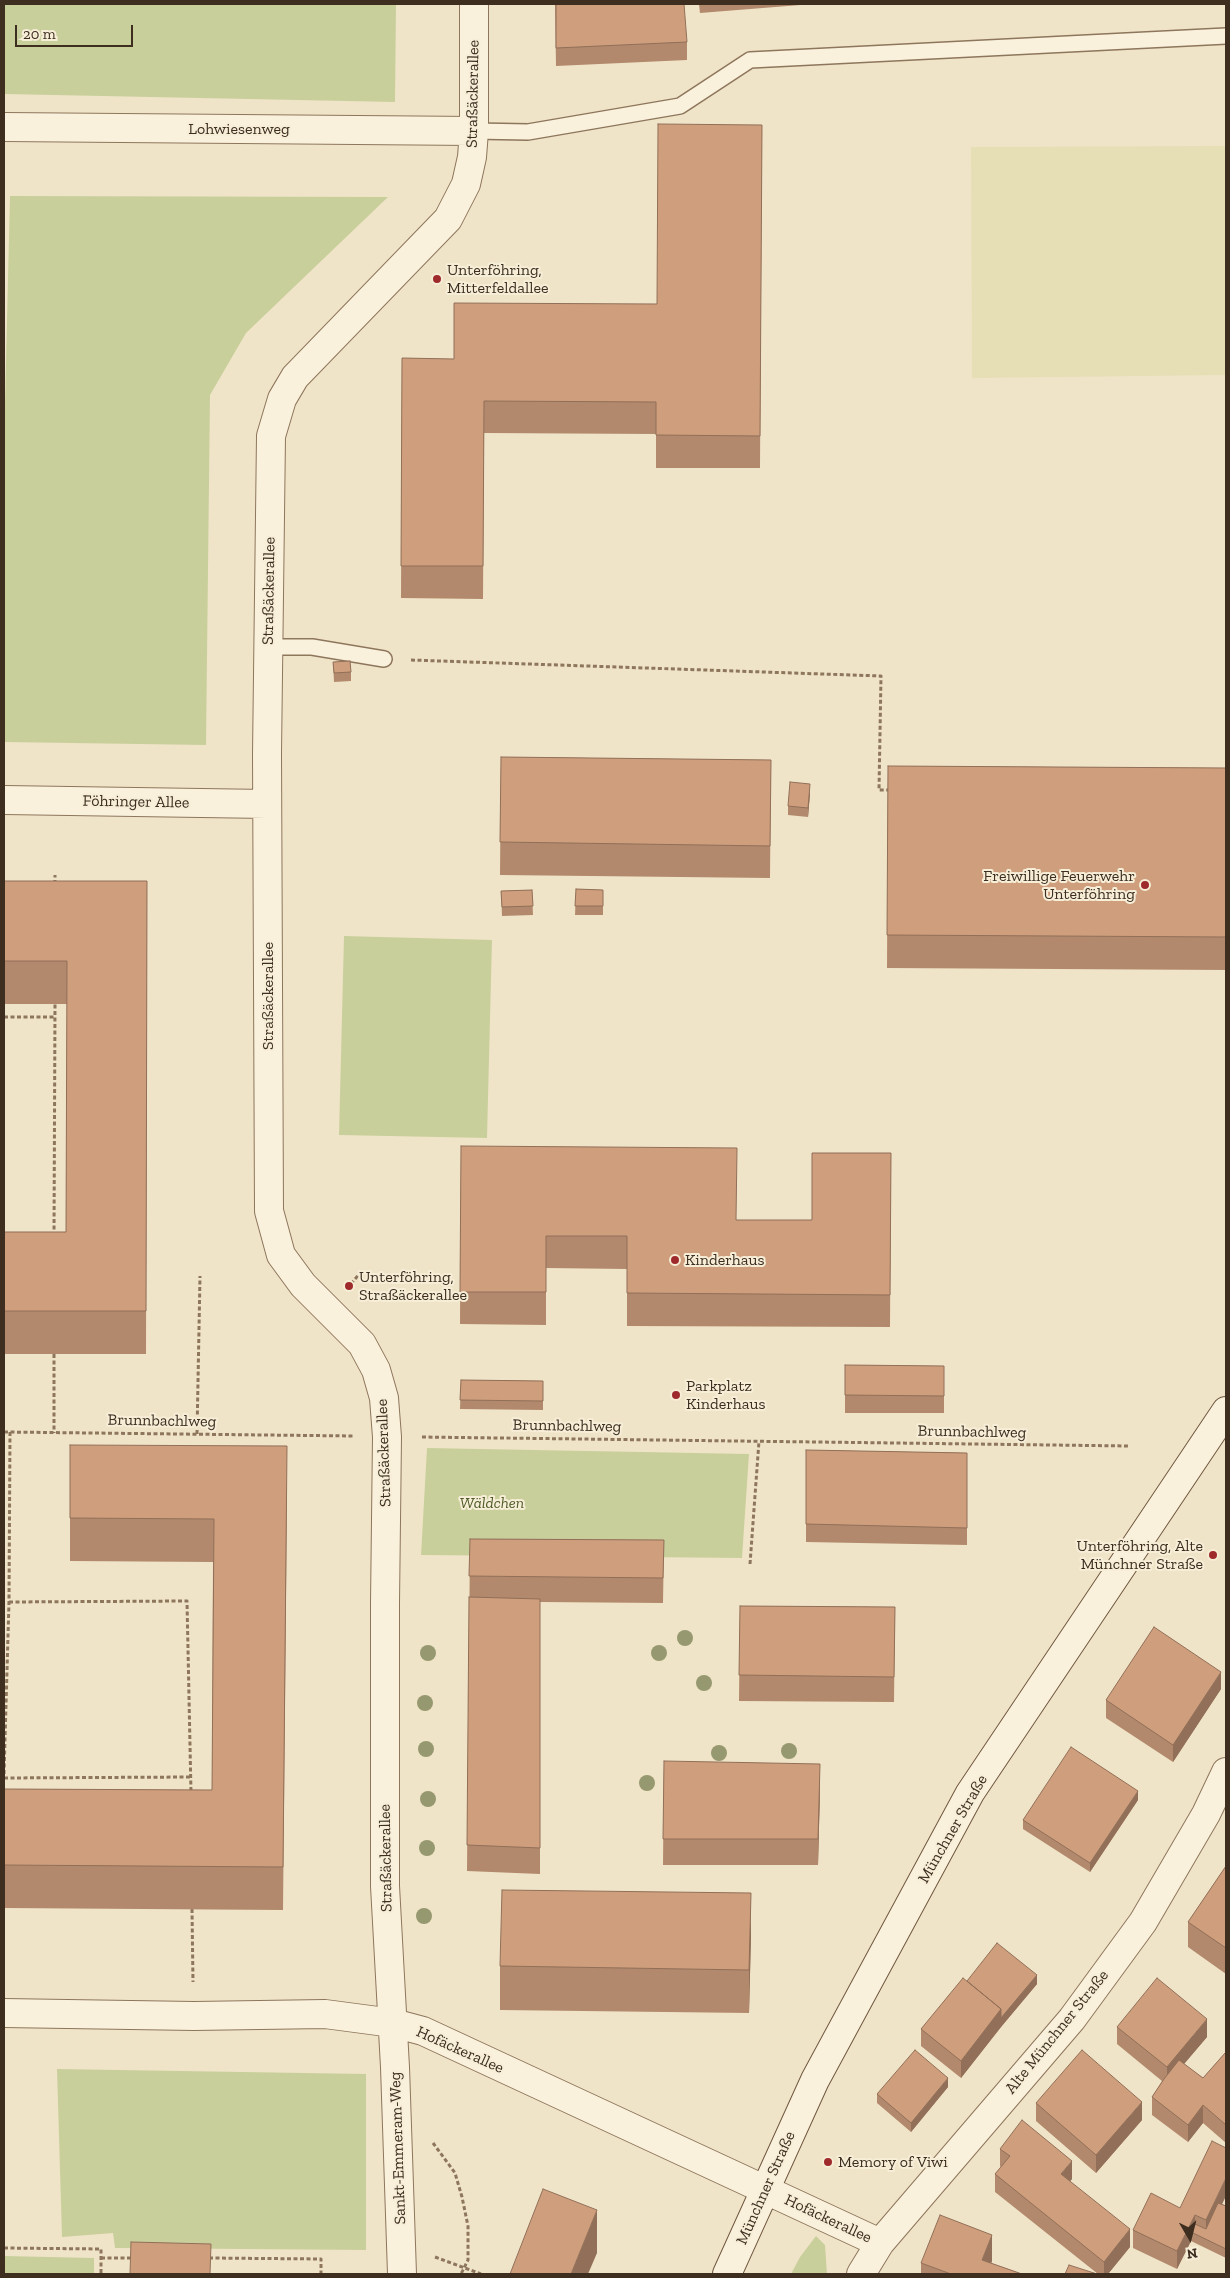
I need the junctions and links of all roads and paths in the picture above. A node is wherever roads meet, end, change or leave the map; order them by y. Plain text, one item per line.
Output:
1 (474, 4) edge
2 (1226, 36) edge
3 (4, 127) edge
4 (474, 131) junction
5 (268, 647) junction
6 (384, 659) joint
7 (899, 790) edge
8 (4, 800) edge
9 (267, 804) junction
10 (55, 875) dead end
11 (55, 885) edge
12 (55, 1004) edge
13 (4, 1017) edge
14 (55, 1017) junction
15 (54, 1237) edge
16 (360, 1273) dead end
17 (200, 1276) dead end
18 (349, 1286) dead end
19 (54, 1354) edge
20 (1226, 1411) edge
21 (4, 1432) edge
22 (10, 1432) junction
23 (54, 1433) junction
24 (197, 1434) junction
25 (387, 1437) junction
26 (759, 1441) junction
27 (1130, 1446) dead end
28 (750, 1564) dead end
29 (9, 1602) junction
30 (1226, 1772) edge
31 (4, 1774) edge
32 (191, 1776) junction
33 (4, 1778) edge
34 (191, 1796) edge
35 (192, 1909) edge
36 (4, 2013) edge
37 (194, 2016) junction
38 (393, 2023) junction
39 (396, 2107) junction
40 (766, 2190) junction
41 (880, 2243) junction
42 (401, 2244) junction
43 (4, 2248) edge
44 (101, 2258) junction
45 (139, 2258) edge
46 (206, 2258) edge
47 (464, 2268) junction
48 (100, 2274) edge
49 (321, 2274) edge
50 (402, 2274) edge
51 (461, 2274) edge
52 (481, 2274) edge
53 (727, 2274) edge
54 (861, 2274) edge

1 - 4 street, Straßäckerallee
2 - 4 lane
3 - 4 street, Lohwiesenweg
4 - 5 street, Straßäckerallee
5 - 6 lane
5 - 9 street, Straßäckerallee
6 - 7 path
8 - 9 street, Föhringer Allee
9 - 25 street, Straßäckerallee
10 - 11 path
12 - 14 path
13 - 14 path
14 - 15 path
16 - 18 path
17 - 24 path
19 - 23 path
20 - 40 street, Münchner Straße
21 - 22 path, Brunnbachlweg
22 - 23 path, Brunnbachlweg
22 - 29 path
23 - 24 path, Brunnbachlweg
24 - 25 path, Brunnbachlweg
25 - 26 path, Brunnbachlweg
25 - 38 street, Straßäckerallee
26 - 27 path, Brunnbachlweg
26 - 28 path
29 - 31 path
29 - 32 path
30 - 41 street, Alte Münchner Straße
32 - 33 path
32 - 34 path
35 - 37 path
36 - 37 street, Hofäckerallee
37 - 38 street, Hofäckerallee
38 - 39 street, Sankt-Emmeram-Weg
38 - 40 street, Hofäckerallee
39 - 42 street, Sankt-Emmeram-Weg
39 - 47 path
40 - 41 street, Hofäckerallee
40 - 53 street, Münchner Straße
41 - 54 street, Alte Münchner Straße
42 - 47 path
42 - 50 street, Sankt-Emmeram-Weg
43 - 44 path
44 - 45 path
44 - 48 path
46 - 49 path
47 - 51 path
47 - 52 path

